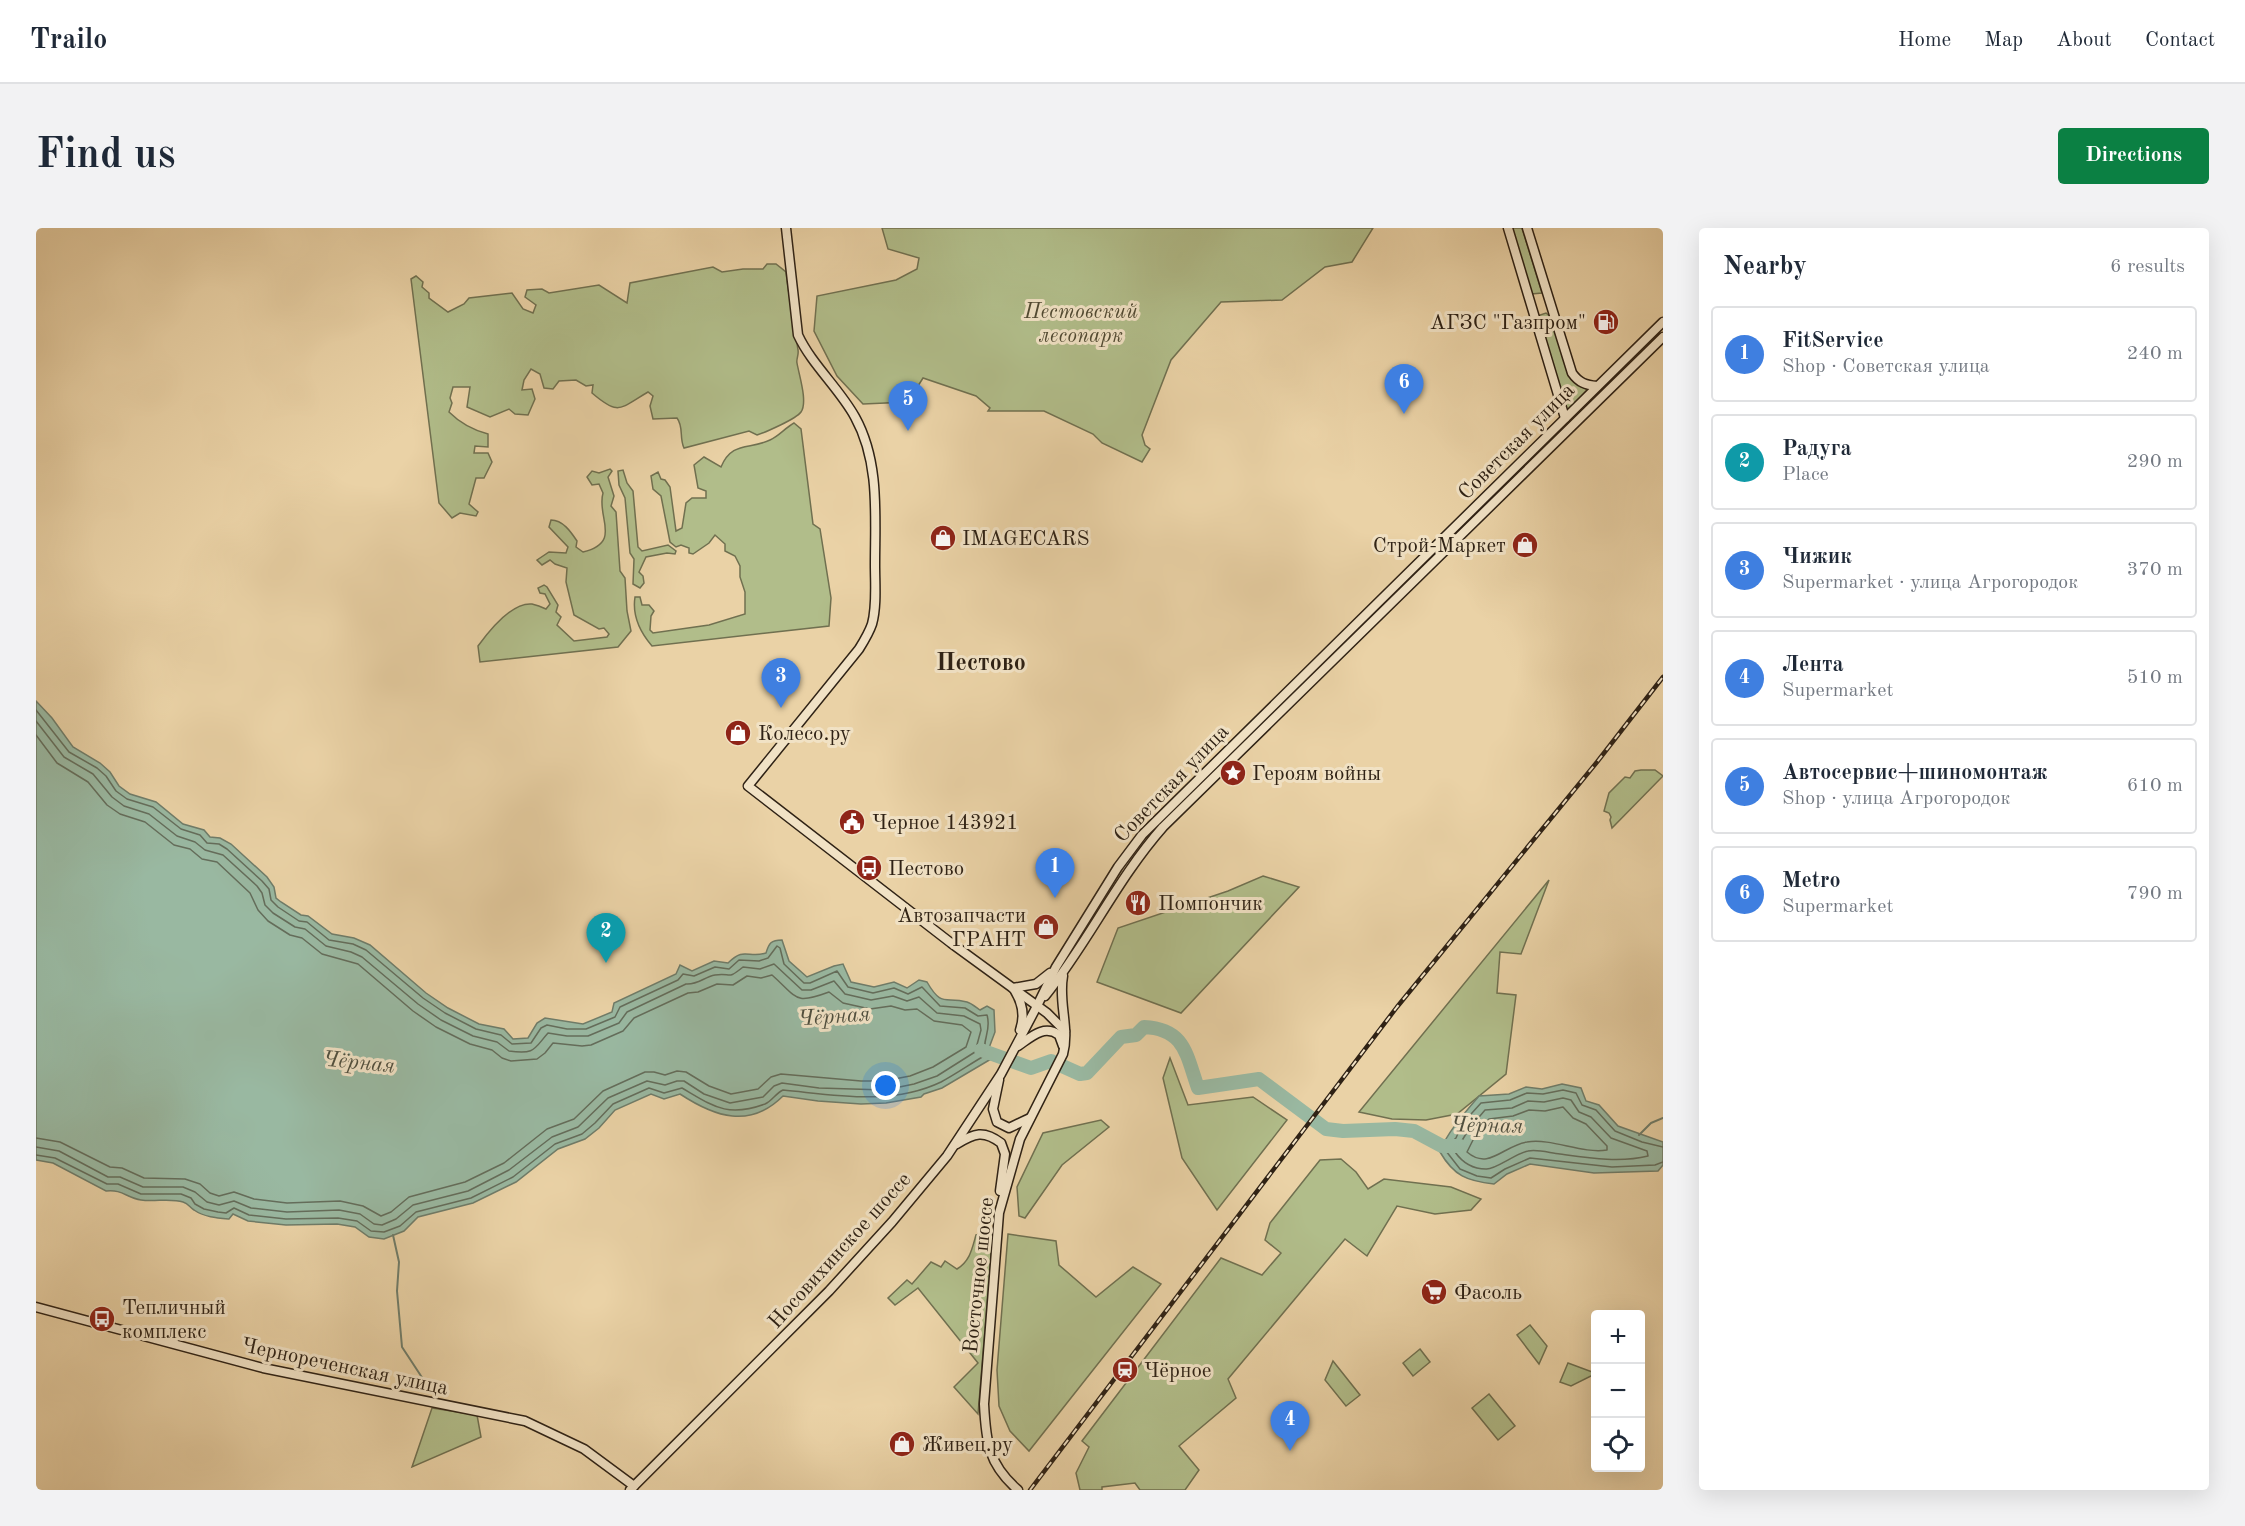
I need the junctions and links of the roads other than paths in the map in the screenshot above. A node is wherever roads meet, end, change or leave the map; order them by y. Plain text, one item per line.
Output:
1 (786, 228) edge
2 (1508, 228) edge
3 (1527, 228) edge
4 (1663, 322) edge
5 (1663, 337) edge
6 (1598, 386) junction
7 (1565, 418) junction
8 (1056, 967) junction
9 (1064, 972) junction
10 (1013, 988) junction
11 (1037, 1006) junction
12 (1065, 1031) junction
13 (1015, 1048) junction
14 (1063, 1056) junction
15 (1001, 1074) junction
16 (1031, 1118) junction
17 (955, 1146) junction
18 (999, 1213) junction
19 (36, 1307) edge
20 (632, 1488) edge
21 (1018, 1490) edge

1 - 10 main road
2 - 7 main road
3 - 6 main road
4 - 6 main road, Советская улица
5 - 9 main road, Советская улица
6 - 7 main road, Советская улица
7 - 8 main road, Советская улица
8 - 10 main road
8 - 11 main road, Советская улица
9 - 11 main road, Советская улица
9 - 12 main road, Восточное шоссе
10 - 11 main road
10 - 13 main road
11 - 12 main road
11 - 13 main road, Носовихинское шоссе
12 - 14 main road, Восточное шоссе
13 - 14 main road
13 - 15 main road, Носовихинское шоссе
14 - 16 main road, Восточное шоссе
15 - 16 main road
15 - 17 main road, Носовихинское шоссе
16 - 18 main road, Восточное шоссе
17 - 18 main road
17 - 20 main road, Носовихинское шоссе
18 - 21 main road, Восточное шоссе
19 - 20 main road, Чернореченская улица

